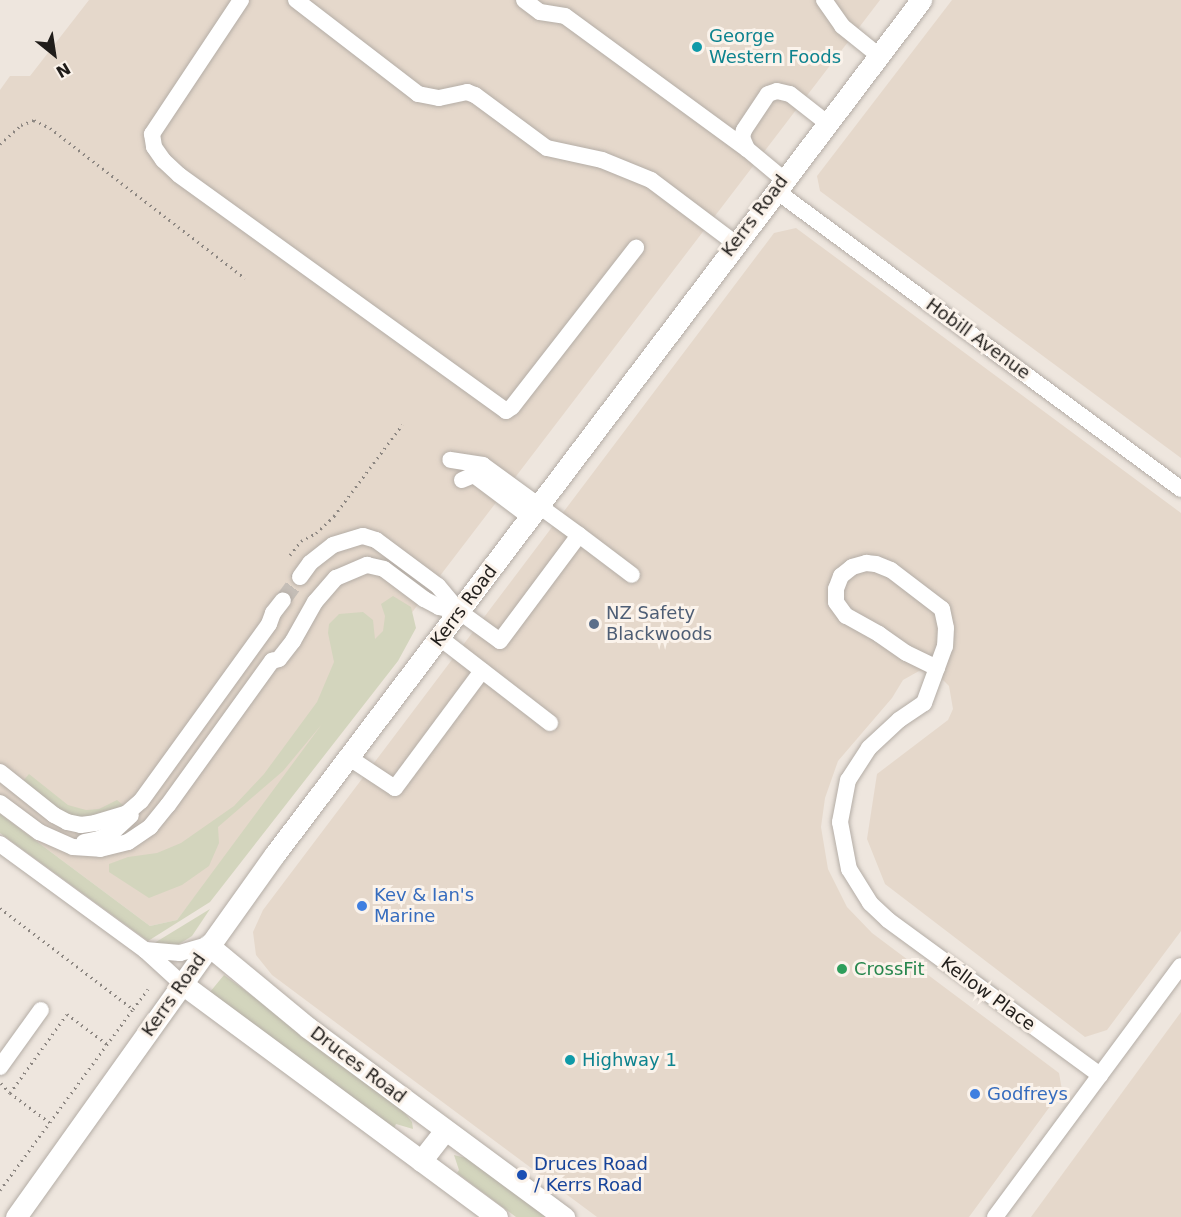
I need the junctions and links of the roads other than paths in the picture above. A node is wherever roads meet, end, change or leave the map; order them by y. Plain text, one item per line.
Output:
1 (241, 0) edge
2 (296, 0) edge
3 (524, 0) edge
4 (824, 0) edge
5 (921, 0) edge
6 (878, 55) junction
7 (826, 123) junction
8 (747, 149) junction
9 (779, 184) junction
10 (735, 243) junction
11 (636, 248) dead end
12 (450, 460) dead end
13 (462, 480) dead end
14 (1181, 489) edge
15 (535, 511) junction
16 (579, 535) junction
17 (632, 575) dead end
18 (303, 580) tunnel mouth
19 (286, 603) tunnel mouth
20 (460, 612) junction
21 (440, 638) junction
22 (937, 668) junction
23 (482, 671) junction
24 (550, 723) dead end
25 (348, 757) junction
26 (0, 772) edge
27 (141, 801) junction
28 (0, 803) edge
29 (62, 842) junction
30 (0, 844) edge
31 (208, 945) junction
32 (145, 950) junction
33 (1181, 966) edge
34 (182, 983) junction
35 (41, 1010) dead end
36 (0, 1067) edge
37 (1100, 1075) junction
38 (445, 1130) junction
39 (421, 1161) junction
40 (16, 1217) edge
41 (497, 1217) edge
42 (564, 1217) edge
43 (995, 1217) edge

1 - 11 street
2 - 10 street
3 - 8 street, Hobill Avenue
4 - 6 street
5 - 6 main road, Kerrs Road
6 - 7 main road, Kerrs Road
7 - 8 street
7 - 9 main road, Kerrs Road
8 - 9 street, Hobill Avenue
9 - 10 main road, Kerrs Road
9 - 14 street, Hobill Avenue
10 - 15 main road, Kerrs Road
12 - 15 street
13 - 15 street
15 - 16 street
15 - 20 main road, Kerrs Road
16 - 17 street
16 - 20 street
18 - 20 street
19 - 27 street
20 - 21 main road, Kerrs Road
20 - 29 street
21 - 23 street
21 - 25 main road, Kerrs Road
22 - 22 street
22 - 37 street, Kellow Place
23 - 24 street
23 - 25 street
25 - 31 main road, Kerrs Road
26 - 27 street
27 - 29 street
28 - 29 street
30 - 32 street, Druces Road
31 - 32 street
31 - 34 main road, Kerrs Road
31 - 38 main road, Druces Road
32 - 34 street, Druces Road
33 - 37 street
34 - 39 main road, Druces Road
34 - 40 main road, Kerrs Road
35 - 36 street
37 - 43 street
38 - 39 main road
38 - 42 main road, Druces Road
39 - 41 main road, Druces Road

